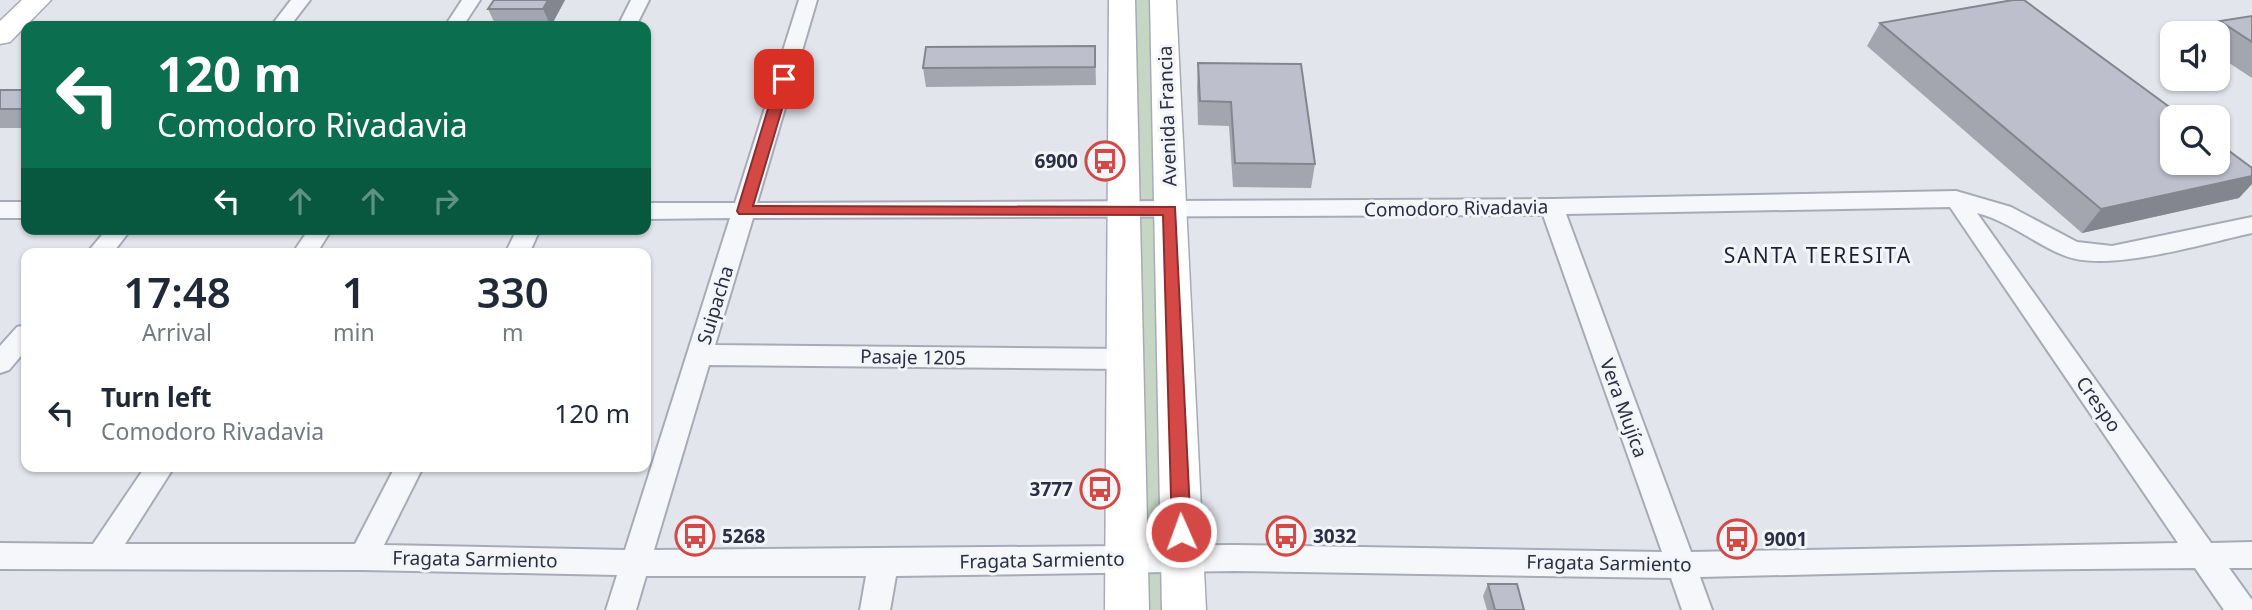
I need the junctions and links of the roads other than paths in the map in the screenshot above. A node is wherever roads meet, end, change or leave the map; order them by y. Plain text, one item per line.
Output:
1 (8, 0) edge
2 (38, 0) edge
3 (301, 0) edge
4 (471, 0) edge
5 (640, 0) edge
6 (808, 0) edge
7 (1122, 0) edge
8 (1163, 0) edge
9 (0, 8) edge
10 (285, 21) edge
11 (457, 21) edge
12 (630, 21) edge
13 (0, 36) edge
14 (1956, 199) junction
15 (1552, 207) junction
16 (0, 210) edge
17 (21, 210) edge
18 (1122, 210) junction
19 (1170, 210) junction
20 (651, 211) edge
21 (744, 211) junction
22 (2252, 225) edge
23 (21, 340) edge
24 (700, 355) junction
25 (1125, 359) junction
26 (0, 363) edge
27 (157, 472) edge
28 (406, 472) edge
29 (2203, 555) junction
30 (2252, 555) edge
31 (0, 556) edge
32 (100, 556) junction
33 (363, 557) junction
34 (1127, 558) junction
35 (1182, 559) junction
36 (635, 563) junction
37 (883, 564) junction
38 (1680, 565) junction
39 (621, 610) edge
40 (875, 610) edge
41 (1127, 610) edge
42 (1184, 610) edge
43 (1697, 610) edge
44 (2241, 610) edge

1 - 9 main road
2 - 13 main road
3 - 10 street
4 - 11 street
5 - 12 street
6 - 21 street, Suipacha
7 - 18 main road
8 - 19 main road, Avenida Francia
14 - 15 street, Comodoro Rivadavia
14 - 22 street, Comodoro Rivadavia
14 - 29 street, Crespo
15 - 19 street, Comodoro Rivadavia
15 - 38 street, Vera Mujíca
16 - 17 street
18 - 19 street, Comodoro Rivadavia
18 - 21 street, Comodoro Rivadavia
18 - 25 main road
19 - 35 main road, Avenida Francia
20 - 21 street, Comodoro Rivadavia
21 - 24 street, Suipacha
23 - 26 street
24 - 25 street, Pasaje 1205
24 - 36 street, Suipacha
25 - 34 main road
27 - 32 street
28 - 33 street
29 - 30 street, Fragata Sarmiento
29 - 38 street, Fragata Sarmiento
29 - 44 street, Crespo
31 - 32 street, Fragata Sarmiento
32 - 33 street, Fragata Sarmiento
33 - 36 street, Fragata Sarmiento
34 - 35 street, Fragata Sarmiento
34 - 37 street, Fragata Sarmiento
34 - 41 main road
35 - 38 street, Fragata Sarmiento
35 - 42 main road, Avenida Francia
36 - 37 street, Fragata Sarmiento
36 - 39 street, Suipacha
37 - 40 street
38 - 43 street, Vera Mujíca

